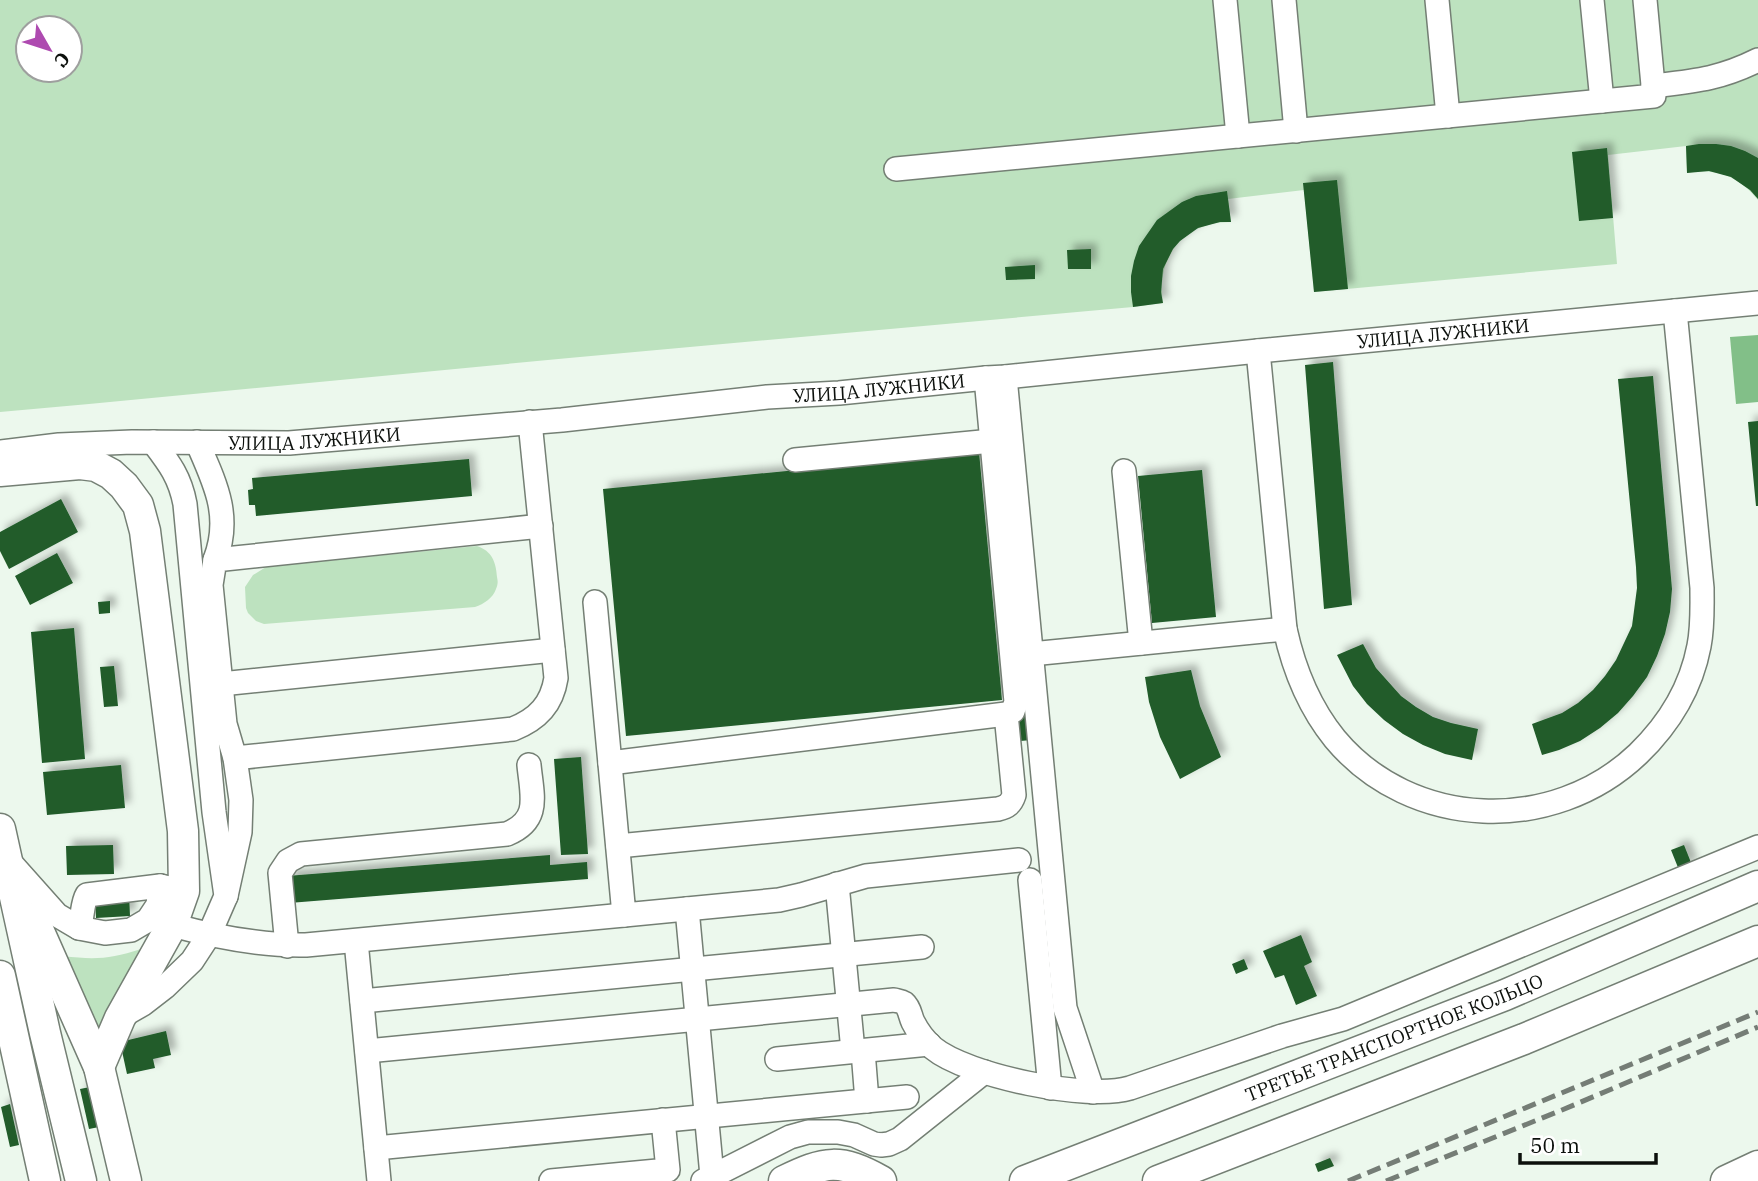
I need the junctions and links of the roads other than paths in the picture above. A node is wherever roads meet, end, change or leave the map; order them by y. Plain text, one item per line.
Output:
1 (1225, 0) edge
2 (1284, 0) edge
3 (1437, 0) edge
4 (1592, 0) edge
5 (1645, 0) edge
6 (1758, 60) edge
7 (1653, 86) junction
8 (1602, 102) junction
9 (1448, 116) junction
10 (1296, 131) junction
11 (1238, 136) junction
12 (896, 169) dead end
13 (1758, 303) edge
14 (1675, 311) junction
15 (1258, 351) junction
16 (995, 377) junction
17 (530, 422) junction
18 (992, 441) junction
19 (153, 442) junction
20 (197, 442) junction
21 (0, 452) edge
22 (795, 460) dead end
23 (0, 471) edge
24 (1124, 471) dead end
25 (541, 526) junction
26 (215, 560) junction
27 (594, 602) dead end
28 (1285, 629) junction
29 (1141, 643) junction
30 (554, 650) junction
31 (1031, 654) junction
32 (221, 684) junction
33 (1006, 714) junction
34 (235, 758) junction
35 (610, 763) junction
36 (529, 765) dead end
37 (3, 842) edge
38 (618, 846) junction
39 (1758, 847) edge
40 (837, 884) junction
41 (1758, 886) edge
42 (172, 889) junction
43 (226, 896) junction
44 (687, 909) junction
45 (624, 915) junction
46 (172, 925) junction
47 (79, 928) junction
48 (209, 935) junction
49 (356, 941) junction
50 (1758, 941) edge
51 (287, 946) junction
52 (922, 947) dead end
53 (844, 954) junction
54 (693, 969) junction
55 (0, 976) edge
56 (362, 1001) junction
57 (848, 1004) junction
58 (120, 1018) junction
59 (698, 1019) junction
60 (929, 1044) junction
61 (367, 1051) junction
62 (858, 1051) junction
63 (777, 1059) dead end
64 (99, 1067) junction
65 (984, 1072) junction
66 (1050, 1088) junction
67 (1093, 1092) junction
68 (907, 1097) dead end
69 (867, 1101) junction
70 (707, 1116) junction
71 (663, 1120) junction
72 (376, 1148) junction
73 (1758, 1167) edge
74 (668, 1175) edge
75 (708, 1178) edge
76 (45, 1181) edge
77 (81, 1181) edge
78 (125, 1181) edge
79 (379, 1181) edge
80 (551, 1181) edge
81 (784, 1181) edge
82 (881, 1181) edge
83 (1026, 1181) edge
84 (1158, 1181) edge
85 (1726, 1181) edge

1 - 11 street
2 - 10 street
3 - 9 street
4 - 8 street
5 - 7 street
6 - 7 street
7 - 8 street
8 - 9 street
9 - 10 street
10 - 11 street
11 - 12 street
13 - 14 street, УЛИЦА ЛУЖНИКИ
14 - 15 street, УЛИЦА ЛУЖНИКИ
14 - 28 street
15 - 16 street, УЛИЦА ЛУЖНИКИ
15 - 28 street
16 - 17 street, УЛИЦА ЛУЖНИКИ
16 - 18 street
16 - 31 street
17 - 20 street, УЛИЦА ЛУЖНИКИ
17 - 25 street
18 - 22 street
18 - 33 street
19 - 20 street, УЛИЦА ЛУЖНИКИ
19 - 21 street, УЛИЦА ЛУЖНИКИ
19 - 43 street
20 - 26 street
23 - 42 main road
24 - 29 street
25 - 26 street
25 - 30 street
26 - 32 street
27 - 35 street
28 - 29 street
29 - 31 street
30 - 32 street
30 - 34 street
31 - 67 street
32 - 34 street
33 - 35 street
33 - 38 street
34 - 43 street
35 - 38 street
36 - 51 street
37 - 47 street
37 - 64 main road
37 - 77 main road
38 - 45 street
39 - 67 street
40 - 44 street
40 - 53 street
40 - 66 street
41 - 83 main road, ТРЕТЬЕ ТРАНСПОРТНОЕ КОЛЬЦО
42 - 46 main road
42 - 47 street
42 - 47 street
43 - 48 street
44 - 45 street
44 - 54 street
45 - 49 street
46 - 48 street
46 - 58 main road
48 - 51 street
48 - 58 street
49 - 51 street
49 - 56 street
50 - 84 main road
52 - 53 street
53 - 54 street
53 - 57 street
54 - 56 street
54 - 59 street
55 - 76 main road
56 - 61 street
57 - 59 street
57 - 60 street
57 - 62 street
58 - 64 main road
59 - 61 street
59 - 70 street
60 - 62 street
60 - 65 street
61 - 72 street
62 - 63 street
62 - 69 street
64 - 78 main road
65 - 66 street
65 - 75 street
66 - 67 street
68 - 69 street
69 - 70 street
70 - 71 street
70 - 75 street
71 - 72 street
71 - 74 street
72 - 79 street
73 - 85 main road
74 - 80 street
81 - 82 main road

